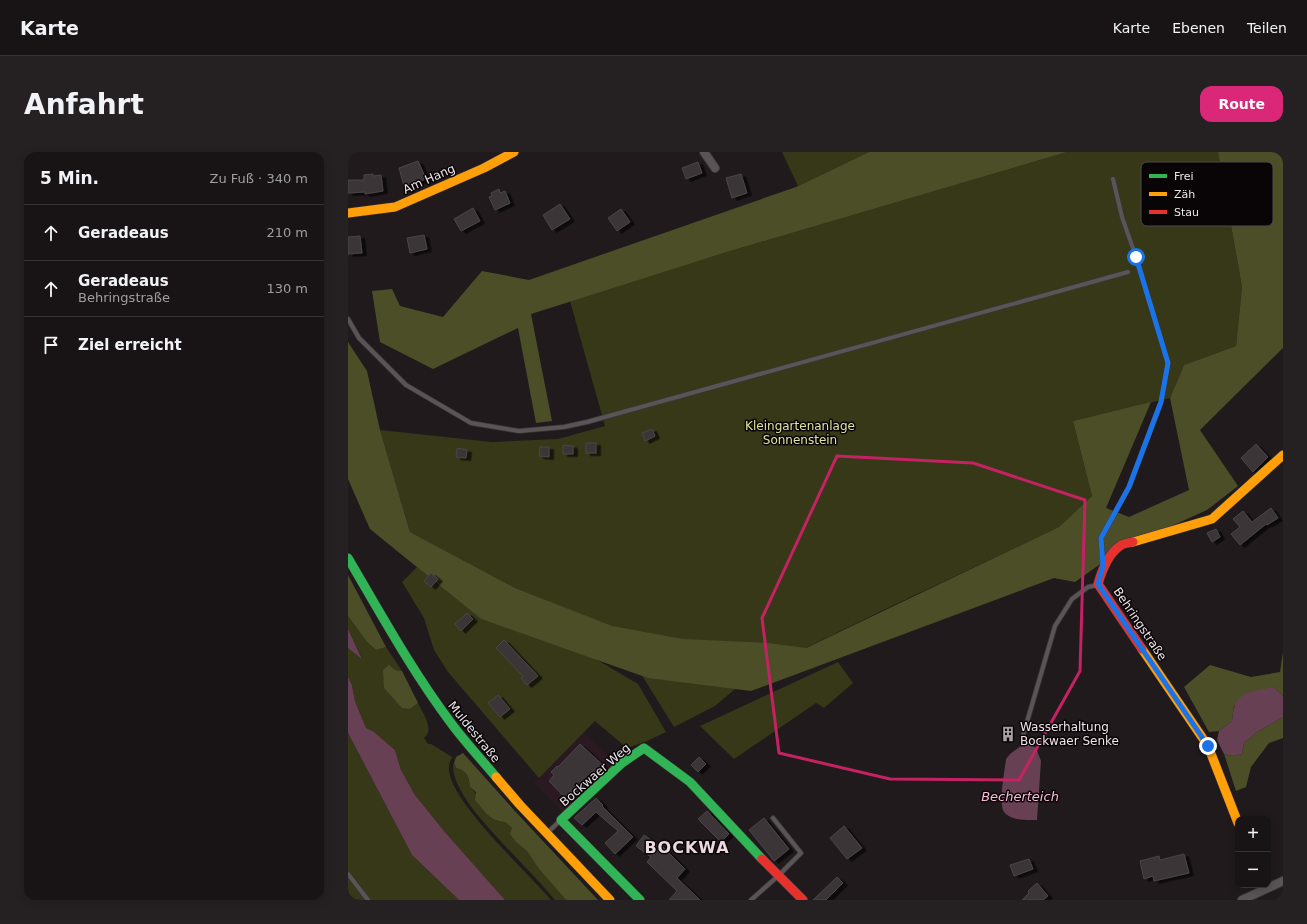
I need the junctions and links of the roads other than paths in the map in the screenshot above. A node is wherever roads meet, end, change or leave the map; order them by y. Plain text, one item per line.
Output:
1 (514, 152) edge
2 (704, 152) edge
3 (715, 168) dead end
4 (1112, 179) dead end
5 (348, 212) edge
6 (1128, 272) dead end
7 (348, 320) edge
8 (1283, 455) edge
9 (348, 558) edge
10 (1103, 566) junction
11 (1098, 584) junction
12 (1022, 739) dead end
13 (1235, 816) edge
14 (773, 818) dead end
15 (561, 820) junction
16 (547, 833) junction
17 (348, 874) edge
18 (778, 876) junction
19 (1283, 881) edge
20 (1259, 889) edge
21 (368, 900) edge
22 (610, 900) edge
23 (640, 900) edge
24 (751, 900) edge
25 (803, 900) edge
26 (1242, 900) edge

1 - 5 street, Am Hang
2 - 3 street
4 - 10 lane
6 - 7 lane
8 - 10 street, Behringstraße
9 - 16 street, Muldestraße
10 - 11 street, Behringstraße
11 - 12 lane
11 - 13 street, Behringstraße
14 - 18 lane
15 - 16 lane
15 - 18 street, Bockwaer Weg
15 - 23 street, Bockwaer Weg
16 - 22 street, Muldestraße
17 - 21 lane
18 - 24 lane
18 - 25 street, Bockwaer Weg
19 - 20 street
20 - 26 street

